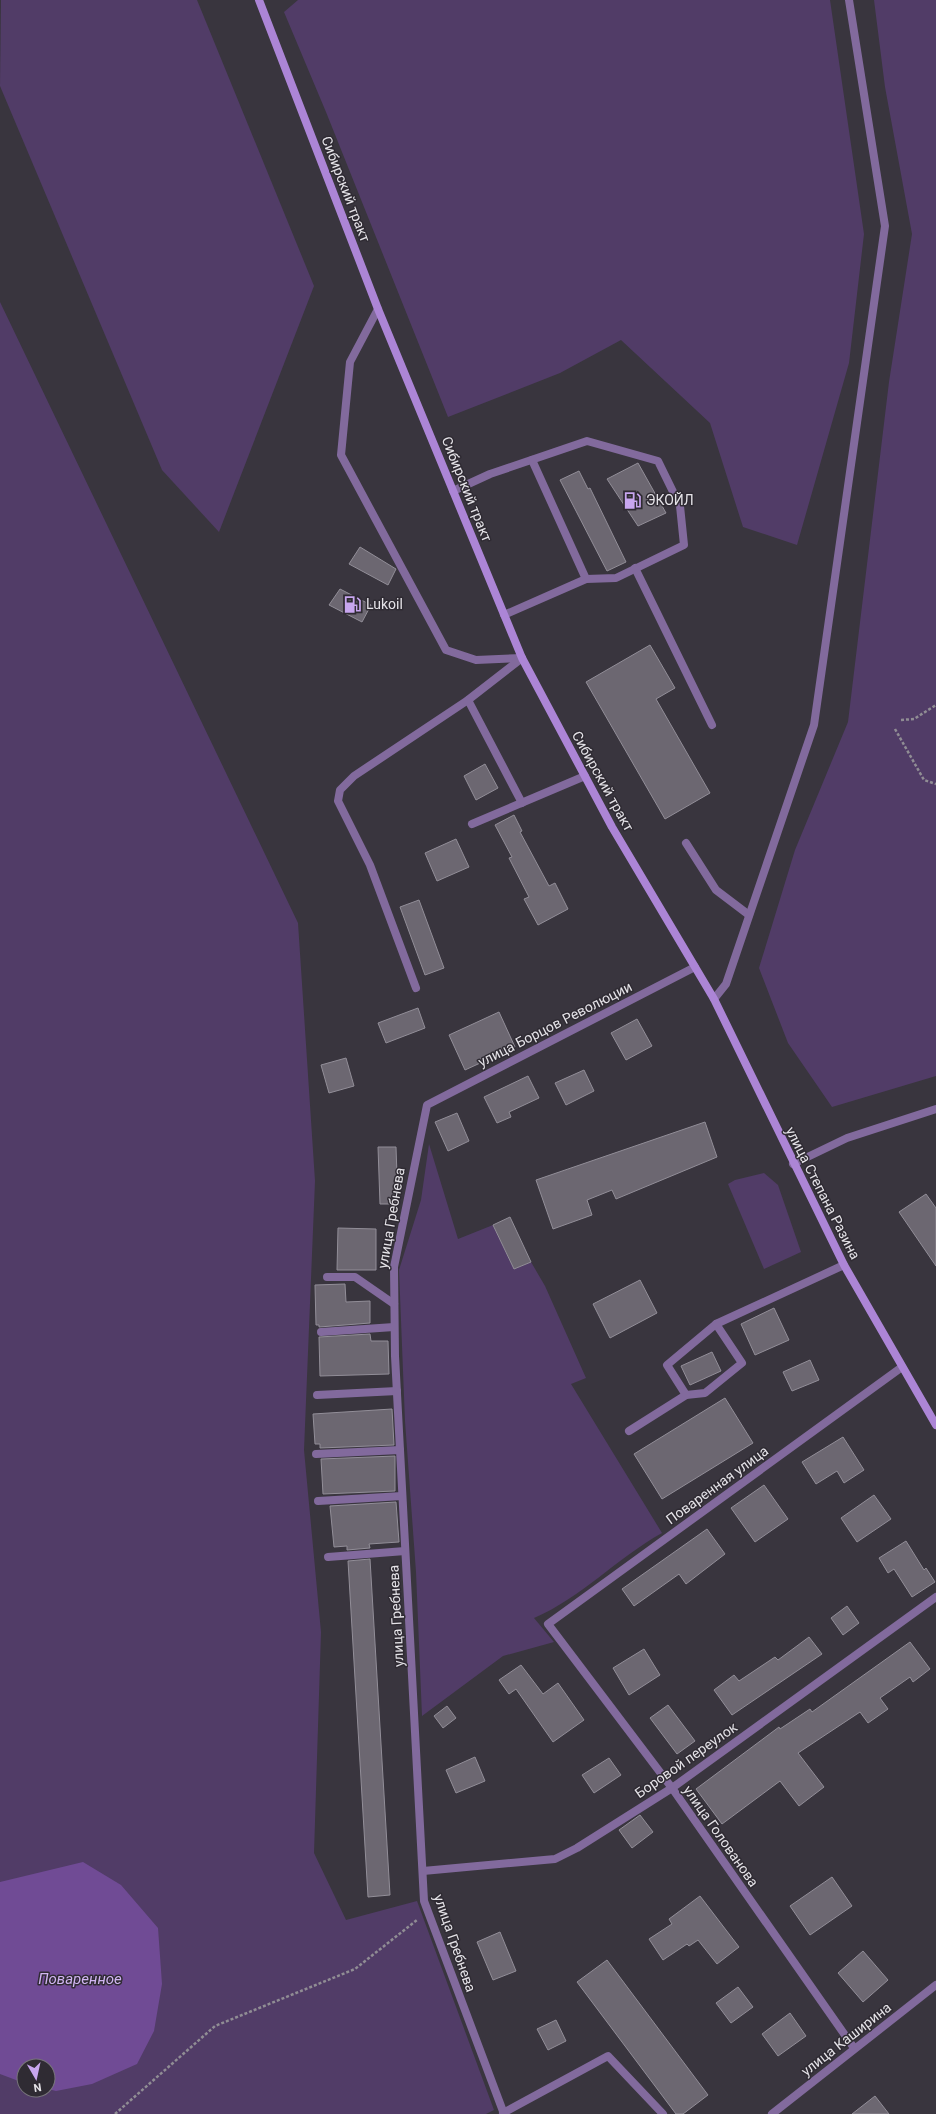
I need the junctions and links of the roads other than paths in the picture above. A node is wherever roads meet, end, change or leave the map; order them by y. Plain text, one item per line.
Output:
1 (259, 0) edge
2 (849, 0) edge
3 (378, 309) junction
4 (532, 460) junction
5 (453, 491) junction
6 (635, 568) junction
7 (586, 579) junction
8 (504, 615) junction
9 (522, 658) junction
10 (468, 700) junction
11 (712, 725) dead end
12 (585, 776) junction
13 (522, 803) junction
14 (472, 824) dead end
15 (686, 843) dead end
16 (749, 915) junction
17 (695, 967) junction
18 (416, 988) dead end
19 (714, 1000) junction
20 (427, 1105) joint
21 (936, 1109) edge
22 (793, 1164) junction
23 (844, 1265) junction
24 (327, 1276) dead end
25 (394, 1304) junction
26 (716, 1324) junction
27 (394, 1327) junction
28 (322, 1332) dead end
29 (902, 1367) junction
30 (397, 1391) junction
31 (317, 1395) dead end
32 (686, 1395) junction
33 (936, 1425) edge
34 (629, 1431) dead end
35 (400, 1450) junction
36 (316, 1454) dead end
37 (402, 1496) junction
38 (318, 1501) dead end
39 (405, 1551) junction
40 (328, 1557) dead end
41 (936, 1597) edge
42 (548, 1624) joint
43 (672, 1788) junction
44 (423, 1871) junction
45 (936, 1985) edge
46 (854, 2048) junction
47 (503, 2113) edge
48 (663, 2114) edge
49 (772, 2114) edge

1 - 3 main road, Сибирский тракт
2 - 16 street
3 - 5 main road, Сибирский тракт
3 - 9 street
4 - 5 street
4 - 6 street
4 - 7 street
5 - 8 main road, Сибирский тракт
6 - 7 street
6 - 11 street
7 - 8 street
8 - 9 main road, Сибирский тракт
9 - 10 street
9 - 12 main road, Сибирский тракт
10 - 13 street
10 - 18 street
12 - 13 street
12 - 17 main road, Сибирский тракт
13 - 14 street
15 - 16 street
16 - 19 street
17 - 19 main road, улица Степана Разина
17 - 20 street, улица Борцов Революции
19 - 22 main road, улица Степана Разина
20 - 25 street, улица Гребнева
21 - 22 street
22 - 23 main road, улица Степана Разина
23 - 26 street
23 - 29 main road, улица Степана Разина
24 - 25 street
25 - 27 street, улица Гребнева
26 - 32 street
26 - 32 street
27 - 28 street
27 - 30 street, улица Гребнева
29 - 33 main road, улица Степана Разина
29 - 42 street, Поваренная улица
30 - 31 street
30 - 35 street, улица Гребнева
32 - 34 street
35 - 36 street
35 - 37 street, улица Гребнева
37 - 38 street
37 - 39 street, улица Гребнева
39 - 40 street
39 - 44 street, улица Гребнева
41 - 43 street, Боровой переулок
42 - 43 street, улица Голованова
43 - 44 street, Боровой переулок
43 - 46 street, улица Голованова
44 - 47 street, улица Гребнева
45 - 46 street, улица Каширина
46 - 49 street, улица Каширина
47 - 48 street

